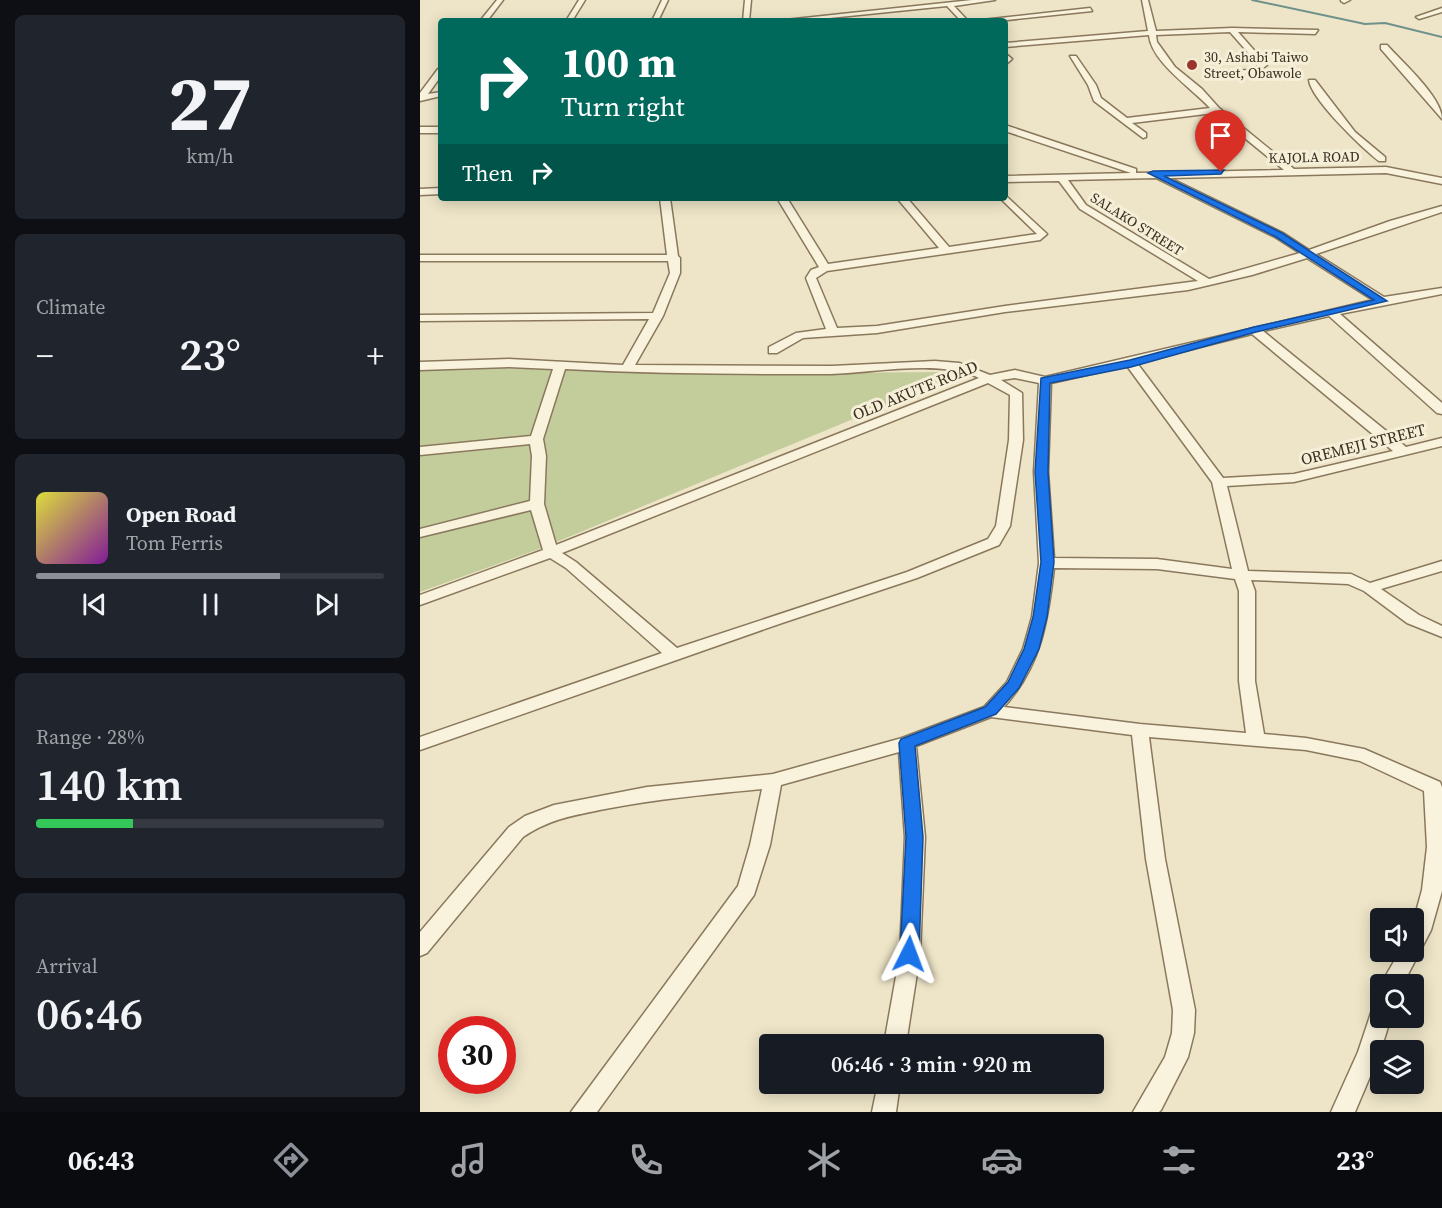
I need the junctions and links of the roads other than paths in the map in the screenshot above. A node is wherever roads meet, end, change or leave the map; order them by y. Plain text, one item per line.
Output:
1 (500, 0) edge
2 (582, 0) edge
3 (665, 0) edge
4 (748, 0) edge
5 (887, 0) edge
6 (992, 0) edge
7 (1145, 0) edge
8 (948, 4) junction
9 (1090, 10) dead end
10 (1442, 10) edge
11 (870, 12) junction
12 (1438, 14) edge
13 (1419, 17) dead end
14 (485, 18) edge
15 (571, 18) edge
16 (656, 18) edge
17 (746, 18) edge
18 (809, 18) edge
19 (961, 18) edge
20 (1007, 18) edge
21 (1232, 30) junction
22 (1150, 32) junction
23 (1315, 32) dead end
24 (1008, 45) edge
25 (1384, 47) dead end
26 (1073, 58) dead end
27 (1215, 73) dead end
28 (438, 75) edge
29 (1312, 82) dead end
30 (438, 95) edge
31 (421, 98) edge
32 (1216, 110) junction
33 (1442, 116) edge
34 (1125, 121) junction
35 (1008, 129) edge
36 (420, 130) edge
37 (438, 130) edge
38 (1143, 135) dead end
39 (1382, 159) junction
40 (1290, 170) junction
41 (1340, 170) junction
42 (1140, 173) junction
43 (1153, 173) junction
44 (1061, 177) junction
45 (1431, 177) junction
46 (1008, 179) edge
47 (1442, 181) edge
48 (438, 191) edge
49 (420, 192) edge
50 (666, 201) edge
51 (784, 201) edge
52 (905, 201) edge
53 (1008, 201) edge
54 (1442, 209) edge
55 (947, 251) junction
56 (1310, 253) junction
57 (420, 258) edge
58 (675, 258) junction
59 (825, 268) junction
60 (1208, 283) junction
61 (1442, 291) edge
62 (1382, 301) junction
63 (1332, 313) junction
64 (657, 316) junction
65 (420, 318) edge
66 (1254, 330) junction
67 (834, 332) junction
68 (773, 350) dead end
69 (1131, 363) junction
70 (560, 365) junction
71 (420, 366) edge
72 (627, 369) junction
73 (991, 378) junction
74 (1045, 381) junction
75 (1442, 410) edge
76 (536, 439) junction
77 (1442, 442) edge
78 (420, 451) edge
79 (1404, 452) junction
80 (1219, 483) junction
81 (537, 504) junction
82 (420, 533) edge
83 (551, 552) junction
84 (1047, 562) junction
85 (1442, 566) edge
86 (1241, 575) junction
87 (1369, 588) junction
88 (420, 600) edge
89 (1442, 632) edge
90 (675, 655) junction
91 (990, 711) junction
92 (1140, 730) junction
93 (1256, 740) junction
94 (907, 743) junction
95 (420, 744) edge
96 (773, 781) junction
97 (1438, 788) edge
98 (1424, 920) edge
99 (420, 947) edge
100 (1377, 1028) edge
101 (897, 1034) edge
102 (887, 1094) edge
103 (583, 1112) edge
104 (884, 1112) edge
105 (1145, 1112) edge
106 (1343, 1112) edge

1 - 14 street
2 - 15 street
3 - 16 street
4 - 17 street
5 - 11 street
6 - 8 street
7 - 22 street
8 - 11 street
8 - 19 street
9 - 20 street
10 - 12 street
11 - 18 street
12 - 13 street
21 - 22 street
21 - 23 street
21 - 27 street
22 - 24 street
22 - 32 street
25 - 33 street
26 - 34 street
28 - 31 street
29 - 39 street
30 - 31 street
32 - 34 street
32 - 40 street
34 - 38 street
35 - 42 street
36 - 37 street
39 - 41 street
39 - 45 street
40 - 41 street, KAJOLA ROAD
40 - 43 street, KAJOLA ROAD
41 - 45 street, KAJOLA ROAD
42 - 43 street, KAJOLA ROAD
42 - 44 street, KAJOLA ROAD
43 - 56 street
44 - 46 street, KAJOLA ROAD
44 - 60 street, SALAKO STREET
45 - 47 street, KAJOLA ROAD
48 - 49 street
50 - 58 street
51 - 59 street
52 - 55 street
53 - 55 street
54 - 56 street
55 - 59 street
56 - 60 street
56 - 62 street
57 - 58 street
58 - 64 street
59 - 67 street
60 - 67 street
61 - 62 street, OLD AKUTE ROAD
62 - 63 street, OLD AKUTE ROAD
63 - 66 street, OLD AKUTE ROAD
63 - 75 street
64 - 65 street
64 - 72 street
66 - 69 street, OLD AKUTE ROAD
66 - 79 street
67 - 68 street
69 - 74 street, OLD AKUTE ROAD
69 - 80 street
70 - 71 street
70 - 72 street
70 - 76 street
72 - 73 street
73 - 74 street, OLD AKUTE ROAD
73 - 83 street, OLD AKUTE ROAD
73 - 90 street
74 - 84 street
76 - 78 street
76 - 81 street
77 - 79 street, OREMEJI STREET
79 - 80 street, OREMEJI STREET
80 - 86 street
81 - 82 street
81 - 83 street
83 - 88 street, OLD AKUTE ROAD
83 - 90 street
84 - 86 street
84 - 91 street
85 - 87 street
86 - 87 street
86 - 93 street
87 - 89 street
90 - 95 street
91 - 92 street
91 - 94 street
92 - 93 street
92 - 105 street
93 - 97 street
94 - 96 street
94 - 101 street
96 - 99 street
96 - 103 street
97 - 98 street
100 - 106 street
102 - 104 street

